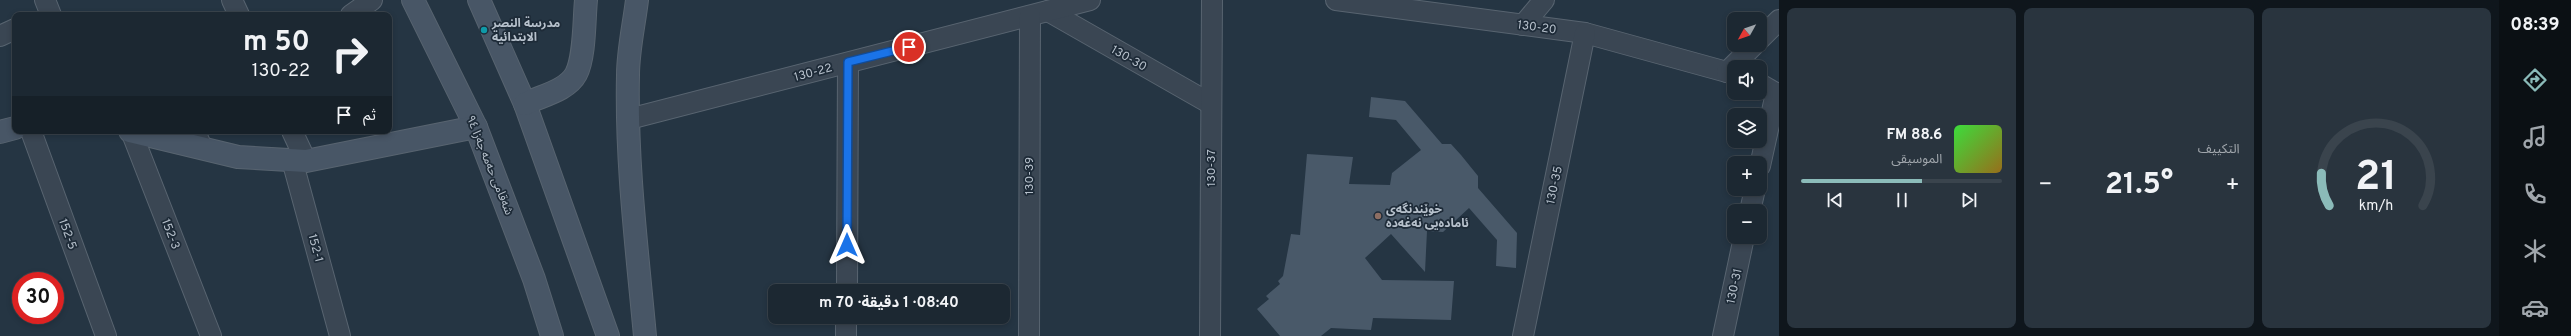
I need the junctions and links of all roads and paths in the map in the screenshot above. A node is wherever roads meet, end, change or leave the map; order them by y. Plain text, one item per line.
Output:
1 (232, 0) edge
2 (372, 0) edge
3 (414, 0) edge
4 (479, 0) edge
5 (586, 0) edge
6 (637, 0) edge
7 (1090, 0) edge
8 (1212, 0) edge
9 (1336, 0) edge
10 (1544, 0) edge
11 (238, 12) edge
12 (355, 12) edge
13 (1039, 13) junction
14 (1779, 20) edge
15 (1523, 25) junction
16 (12, 30) edge
17 (1767, 32) edge
18 (1585, 34) junction
19 (0, 36) edge
20 (1748, 52) edge
21 (1741, 60) edge
22 (848, 62) junction
23 (1727, 72) edge
24 (1772, 91) edge
25 (525, 104) junction
26 (1211, 104) junction
27 (629, 119) junction
28 (476, 127) junction
29 (12, 129) edge
30 (0, 132) edge
31 (32, 134) edge
32 (131, 134) edge
33 (153, 134) edge
34 (293, 134) edge
35 (198, 140) edge
36 (1762, 156) edge
37 (299, 160) junction
38 (1743, 244) edge
39 (847, 284) edge
40 (846, 324) edge
41 (106, 336) edge
42 (211, 336) edge
43 (340, 336) edge
44 (552, 336) edge
45 (608, 336) edge
46 (645, 336) edge
47 (846, 336) edge
48 (1029, 336) edge
49 (1210, 336) edge
50 (1523, 336) edge
51 (1723, 336) edge

1 - 11 street
2 - 12 street
3 - 28 street, شەقامی حەمە جەزا ٩٤
4 - 25 street
5 - 25 street
6 - 27 street
7 - 13 street, 130-22
8 - 26 street, 130-37
9 - 15 street, 130-20
10 - 15 street
13 - 22 street, 130-22
13 - 26 street, 130-30
13 - 48 street, 130-39
14 - 17 street
15 - 18 street, 130-20
16 - 19 street
18 - 23 street, 130-20
18 - 50 street, 130-35
20 - 21 street
22 - 27 street, 130-22
22 - 39 street
24 - 36 street
25 - 45 street
26 - 49 street, 130-37
27 - 46 street
28 - 37 street
28 - 44 street, شەقامی حەمە جەزا ٩٤
29 - 30 street
31 - 41 street, 152-5
32 - 42 street, 152-3
33 - 35 street
34 - 37 street, 152-1
35 - 37 street
37 - 43 street, 152-1
38 - 51 street, 130-31
40 - 47 street

